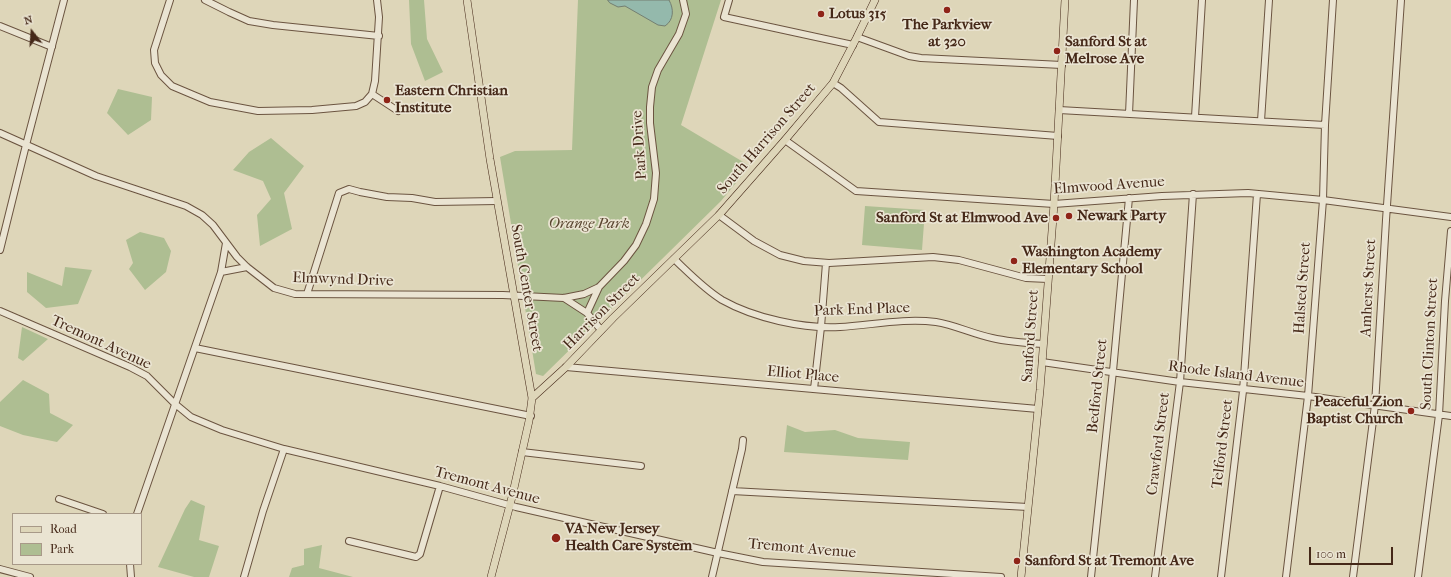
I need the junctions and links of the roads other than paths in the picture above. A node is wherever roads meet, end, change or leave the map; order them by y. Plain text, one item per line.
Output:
1 (64, 0) edge
2 (170, 0) edge
3 (205, 0) edge
4 (377, 0) edge
5 (467, 0) edge
6 (683, 0) edge
7 (729, 0) edge
8 (875, 0) edge
9 (1065, 0) edge
10 (1134, 0) edge
11 (1202, 0) edge
12 (1269, 0) edge
13 (1333, 0) edge
14 (1401, 0) edge
15 (0, 26) edge
16 (379, 36) junction
17 (857, 38) junction
18 (853, 45) junction
19 (52, 47) junction
20 (1062, 65) junction
21 (833, 83) junction
22 (372, 94) junction
23 (1059, 110) junction
24 (398, 111) dead end
25 (1129, 114) junction
26 (1195, 117) junction
27 (1262, 121) junction
28 (1325, 125) junction
29 (0, 133) edge
30 (1058, 136) junction
31 (785, 140) junction
32 (26, 145) junction
33 (1194, 194) junction
34 (1257, 194) junction
35 (1129, 198) junction
36 (1323, 200) junction
37 (497, 201) junction
38 (1054, 204) junction
39 (1386, 209) junction
40 (719, 215) junction
41 (1451, 217) edge
42 (0, 221) edge
43 (7, 225) junction
44 (1451, 231) edge
45 (226, 243) junction
46 (0, 250) edge
47 (674, 259) junction
48 (826, 262) junction
49 (247, 267) junction
50 (221, 272) junction
51 (655, 278) joint
52 (1048, 278) junction
53 (599, 287) junction
54 (307, 294) junction
55 (513, 295) junction
56 (564, 298) junction
57 (0, 311) edge
58 (588, 313) junction
59 (821, 327) junction
60 (601, 330) junction
61 (1043, 344) junction
62 (195, 348) junction
63 (1042, 362) junction
64 (566, 367) junction
65 (1113, 371) junction
66 (1180, 382) junction
67 (814, 389) junction
68 (1243, 389) junction
69 (1308, 396) junction
70 (532, 398) junction
71 (174, 403) junction
72 (1375, 405) junction
73 (1038, 409) junction
74 (1439, 415) junction
75 (531, 416) junction
76 (1451, 416) edge
77 (743, 440) dead end
78 (284, 449) junction
79 (522, 452) junction
80 (641, 466) dead end
81 (440, 486) junction
82 (732, 491) junction
83 (58, 499) dead end
84 (509, 505) junction
85 (1028, 507) junction
86 (100, 513) edge
87 (137, 513) edge
88 (349, 542) dead end
89 (718, 553) junction
90 (130, 565) edge
91 (0, 569) edge
92 (30, 577) edge
93 (131, 577) edge
94 (244, 577) edge
95 (491, 577) edge
96 (712, 577) edge
97 (1002, 577) edge
98 (1021, 577) edge
99 (1091, 577) edge
100 (1155, 577) edge
101 (1220, 577) edge
102 (1286, 577) edge
103 (1353, 577) edge
104 (1418, 577) edge

1 - 19 street
2 - 22 street
3 - 16 street
4 - 16 street
5 - 37 main road, South Center Street
6 - 53 street, Park Drive
7 - 18 street
8 - 17 main road, South Harrison Street
9 - 20 main road, Sanford Street
10 - 25 street
11 - 26 street
12 - 27 street
13 - 28 street, Halsted Street
14 - 39 street, Amherst Street
15 - 19 street
16 - 22 street
17 - 18 main road, South Harrison Street
17 - 20 street
18 - 21 main road, South Harrison Street
19 - 32 street
20 - 23 main road, Sanford Street
21 - 30 street
21 - 31 main road, South Harrison Street
22 - 24 street
23 - 25 street
23 - 30 main road, Sanford Street
25 - 26 street
26 - 27 street
27 - 28 street
28 - 36 street, Halsted Street
29 - 32 street, Elmwynd Drive
30 - 38 main road, Sanford Street
31 - 38 street, Elmwood Avenue
31 - 40 main road, South Harrison Street
32 - 43 street
32 - 45 street, Elmwynd Drive
33 - 34 street, Elmwood Avenue
33 - 35 street, Elmwood Avenue
33 - 66 street, Crawford Street
34 - 36 street, Elmwood Avenue
34 - 68 street, Telford Street
35 - 38 street, Elmwood Avenue
35 - 65 street, Bedford Street
36 - 39 street, Elmwood Avenue
36 - 69 street, Halsted Street
37 - 54 street
37 - 55 main road, South Center Street
38 - 52 main road, Sanford Street
39 - 41 street, Elmwood Avenue
39 - 72 street, Amherst Street
40 - 47 main road, South Harrison Street
40 - 48 street
42 - 43 street
43 - 46 street
44 - 74 street, South Clinton Street
45 - 49 street, Elmwynd Drive
45 - 50 street
47 - 51 main road, South Harrison Street
47 - 59 street, Park End Place
48 - 52 street
48 - 59 street
49 - 50 street
49 - 54 street, Elmwynd Drive
50 - 62 street
51 - 60 main road, Harrison Street
52 - 61 main road, Sanford Street
53 - 56 street, Park Drive
53 - 58 street
54 - 55 street, Elmwynd Drive
55 - 56 street, Park Drive
55 - 70 main road, South Center Street
56 - 58 street
57 - 71 street, Tremont Avenue
58 - 60 street
59 - 61 street, Park End Place
59 - 67 street
60 - 64 main road, Harrison Street
61 - 63 main road, Sanford Street
62 - 71 street
62 - 75 street
63 - 65 street, Rhode Island Avenue
63 - 73 main road, Sanford Street
64 - 67 street, Elliot Place
64 - 70 main road, Harrison Street
65 - 66 street, Rhode Island Avenue
65 - 99 street, Bedford Street
66 - 68 street, Rhode Island Avenue
66 - 100 street, Crawford Street
67 - 73 street, Elliot Place
68 - 69 street, Rhode Island Avenue
68 - 101 street, Telford Street
69 - 72 street, Rhode Island Avenue
69 - 102 street, Halsted Street
70 - 75 main road, South Center Street
71 - 78 street, Tremont Avenue
71 - 87 street
72 - 74 street, Rhode Island Avenue
72 - 103 street, Amherst Street
73 - 85 main road, Sanford Street
74 - 76 street, Rhode Island Avenue
74 - 104 street, South Clinton Street
75 - 79 main road, South Center Street
77 - 82 street
78 - 81 street, Tremont Avenue
78 - 94 street
79 - 80 street
79 - 84 main road, South Center Street
81 - 84 street, Tremont Avenue
81 - 88 street
82 - 85 street
82 - 89 street
83 - 86 street
84 - 89 street, Tremont Avenue
84 - 95 main road, South Center Street
85 - 98 main road, Sanford Street
89 - 96 street
89 - 97 street, Tremont Avenue
90 - 93 street
91 - 92 street

